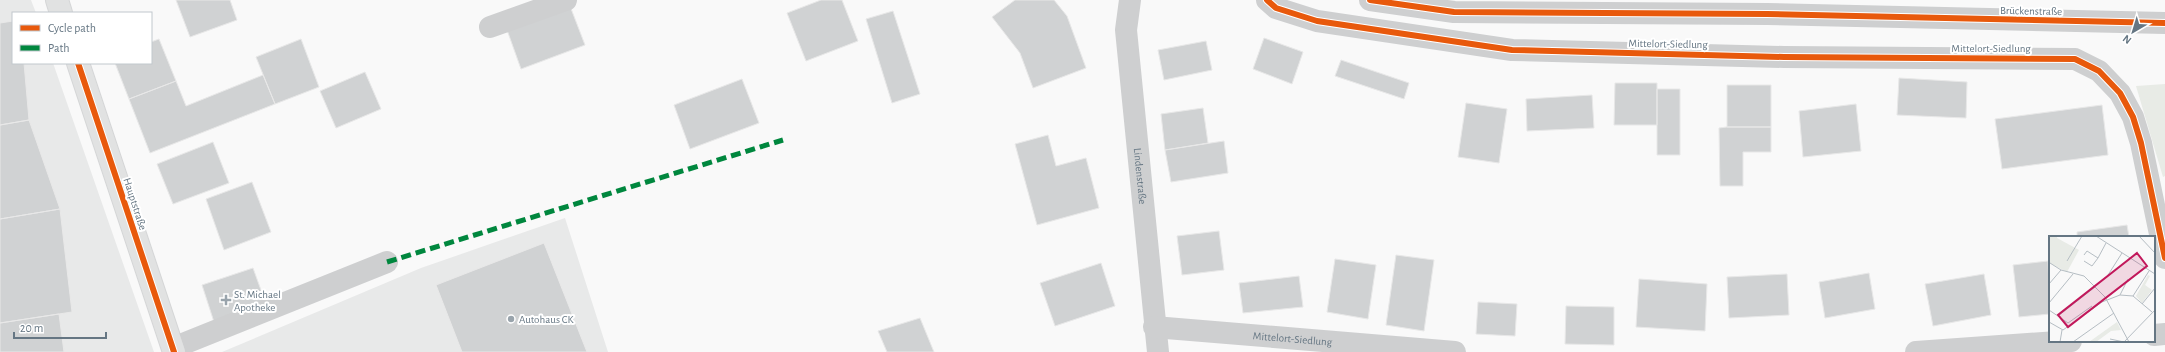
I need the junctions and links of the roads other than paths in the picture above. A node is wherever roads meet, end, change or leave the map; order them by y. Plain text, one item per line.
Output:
1 (57, 0) edge
2 (566, 0) edge
3 (1130, 0) edge
4 (1267, 0) edge
5 (1370, 0) edge
6 (61, 12) edge
7 (2165, 23) edge
8 (490, 28) dead end
9 (78, 64) edge
10 (2165, 258) edge
11 (387, 262) dead end
12 (1154, 327) junction
13 (2165, 334) edge
14 (2155, 335) edge
15 (2057, 342) edge
16 (174, 350) edge
17 (1158, 352) edge
18 (1455, 352) edge
19 (1916, 352) edge

1 - 6 main road
2 - 8 street
3 - 12 street, Lindenstraße
4 - 10 street, Mittelort-Siedlung
5 - 7 street, Brückenstraße
9 - 16 main road, Hauptstraße
11 - 16 street
12 - 17 street, Lindenstraße
12 - 18 street, Mittelort-Siedlung
13 - 14 street
15 - 19 street

